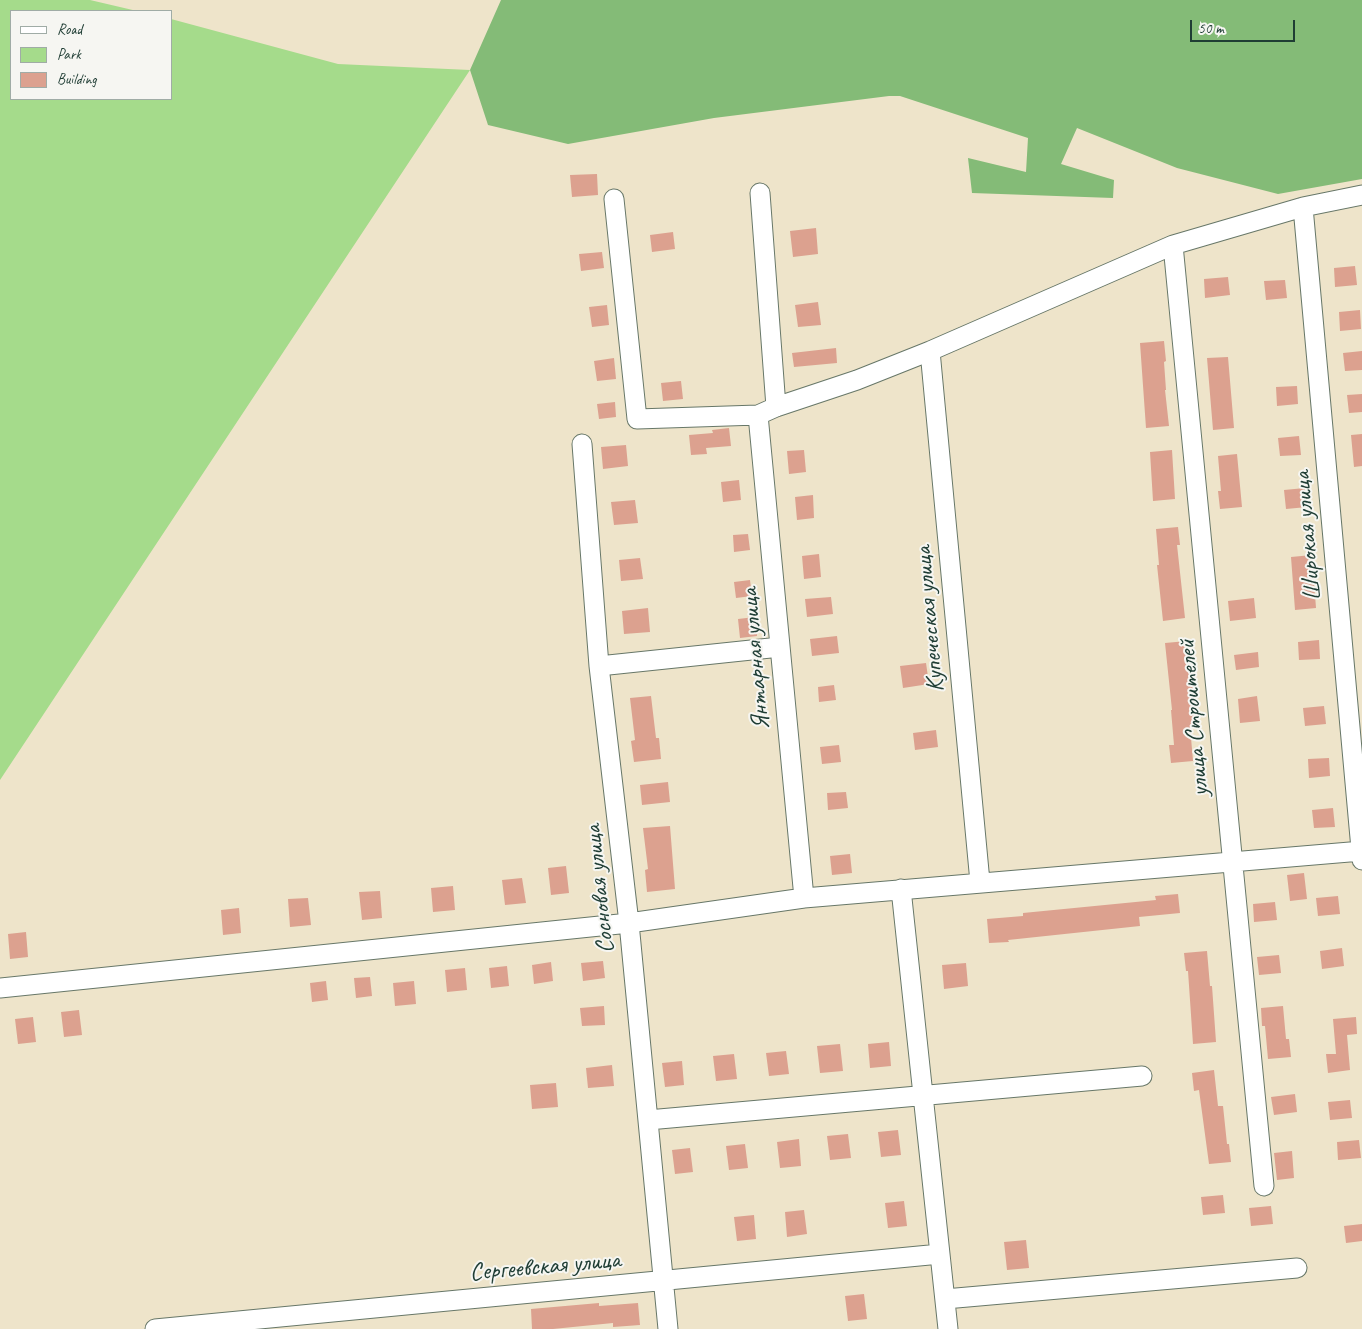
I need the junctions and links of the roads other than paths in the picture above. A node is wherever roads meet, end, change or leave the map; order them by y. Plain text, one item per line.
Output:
1 (760, 194) dead end
2 (1362, 195) edge
3 (614, 198) dead end
4 (1303, 207) junction
5 (1173, 245) junction
6 (930, 351) junction
7 (776, 407) junction
8 (758, 415) junction
9 (582, 444) dead end
10 (780, 648) junction
11 (599, 666) junction
12 (1362, 854) edge
13 (1232, 860) junction
14 (980, 882) junction
15 (902, 890) junction
16 (804, 898) junction
17 (629, 923) junction
18 (0, 988) edge
19 (1142, 1076) dead end
20 (923, 1094) junction
21 (648, 1120) junction
22 (1264, 1186) dead end
23 (940, 1254) junction
24 (1297, 1268) dead end
25 (663, 1280) junction
26 (945, 1300) junction
27 (155, 1329) edge
28 (668, 1329) edge
29 (948, 1329) edge

1 - 7 street
2 - 4 street
3 - 8 street
4 - 5 street
4 - 12 street, Широкая улица
5 - 6 street
5 - 13 street, улица Строителей
6 - 7 street
6 - 14 street, Купеческая улица
7 - 8 street
8 - 10 street, Янтарная улица
9 - 11 street, Сосновая улица
10 - 11 street
10 - 16 street, Янтарная улица
11 - 17 street, Сосновая улица
12 - 13 street
13 - 14 street
13 - 22 street, улица Строителей
14 - 15 street
15 - 16 street
15 - 20 street
16 - 17 street
17 - 18 street
17 - 21 street, Сосновая улица
19 - 20 street
20 - 21 street
20 - 23 street
21 - 25 street, Сосновая улица
23 - 25 street, Сергеевская улица
23 - 26 street
24 - 26 street
25 - 27 street, Сергеевская улица
25 - 28 street, Сосновая улица
26 - 29 street

